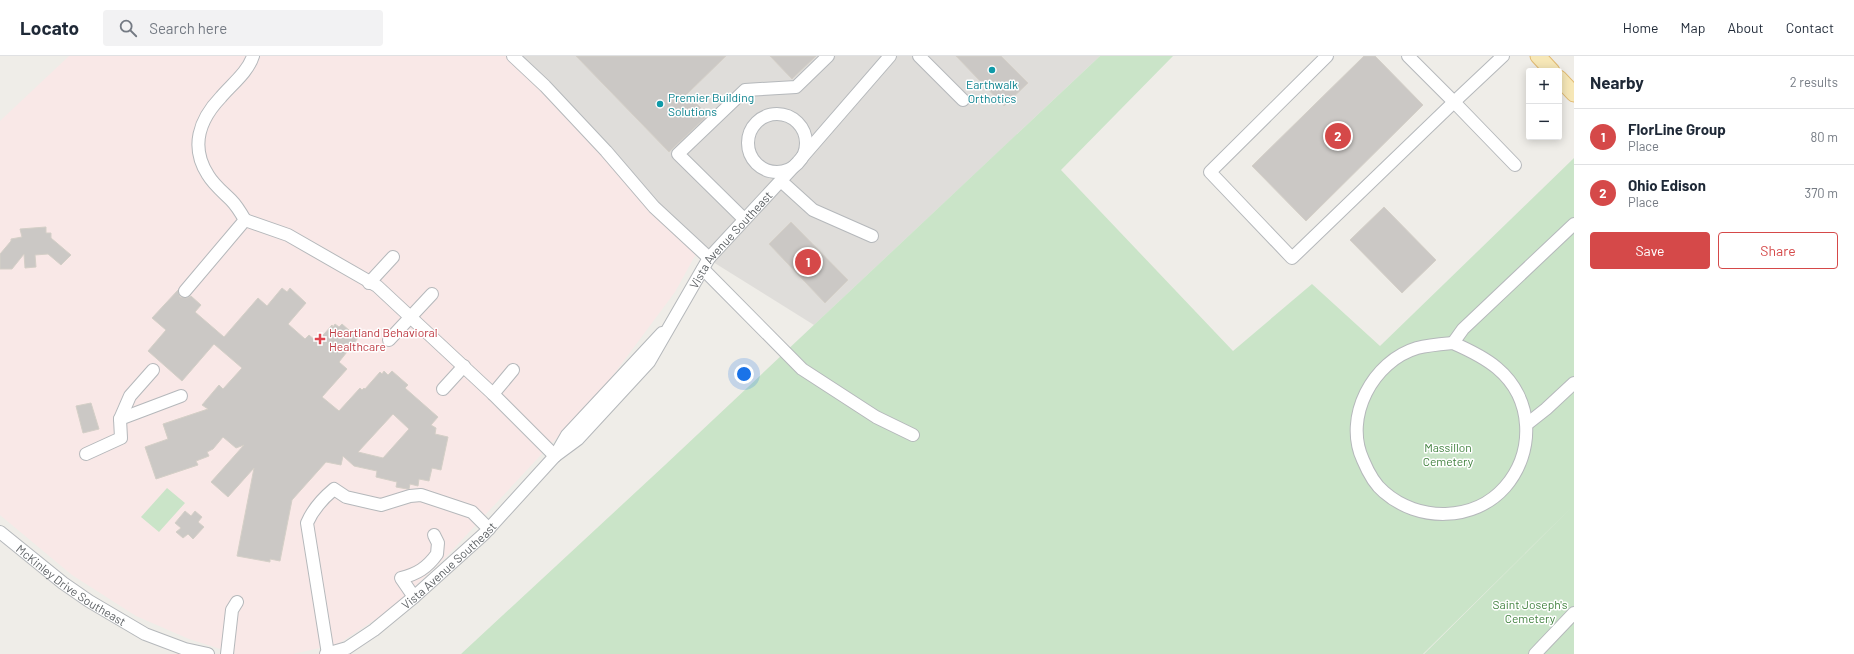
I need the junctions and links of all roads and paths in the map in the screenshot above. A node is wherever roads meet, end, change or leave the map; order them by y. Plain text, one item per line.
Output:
1 (253, 56) edge
2 (513, 56) edge
3 (828, 56) edge
4 (890, 56) edge
5 (919, 56) edge
6 (1327, 56) edge
7 (1408, 56) edge
8 (1503, 56) edge
9 (1538, 56) edge
10 (1549, 68) edge
11 (1562, 81) edge
12 (1573, 91) edge
13 (963, 100) dead end
14 (1454, 102) junction
15 (798, 162) junction
16 (1515, 165) dead end
17 (781, 181) junction
18 (744, 219) junction
19 (245, 220) junction
20 (1574, 224) edge
21 (872, 236) dead end
22 (392, 258) dead end
23 (709, 258) junction
24 (703, 269) junction
25 (369, 283) junction
26 (185, 291) dead end
27 (432, 294) dead end
28 (411, 317) junction
29 (389, 340) dead end
30 (1453, 343) junction
31 (464, 366) junction
32 (152, 370) dead end
33 (513, 370) dead end
34 (1574, 383) edge
35 (443, 389) dead end
36 (493, 394) junction
37 (181, 396) dead end
38 (120, 419) junction
39 (1527, 424) junction
40 (913, 435) dead end
41 (86, 454) dead end
42 (555, 456) junction
43 (489, 529) junction
44 (0, 532) edge
45 (434, 535) dead end
46 (414, 597) junction
47 (237, 602) dead end
48 (1574, 613) edge
49 (208, 654) edge
50 (227, 654) edge
51 (327, 654) edge
52 (1535, 654) edge

1 - 19 street
2 - 23 street
3 - 18 street
4 - 15 street, Vista Avenue Southeast
5 - 13 street
6 - 14 street
7 - 14 street
8 - 14 street
9 - 10 main road
11 - 12 main road
14 - 16 street
15 - 15 street, Vista Avenue Southeast
15 - 17 street, Vista Avenue Southeast
17 - 18 street, Vista Avenue Southeast
17 - 21 street
18 - 23 street, Vista Avenue Southeast
19 - 25 street
19 - 26 street
20 - 30 street
22 - 25 street
23 - 24 street, Vista Avenue Southeast
24 - 40 street
24 - 42 street, Vista Avenue Southeast
25 - 28 street
27 - 28 street
28 - 29 street
28 - 31 street
30 - 39 street
30 - 39 street
31 - 35 street
31 - 36 street
32 - 38 street
33 - 36 street
34 - 39 street
36 - 42 street
37 - 38 street
38 - 41 street
42 - 43 street, Vista Avenue Southeast
43 - 46 street, Vista Avenue Southeast
43 - 51 street
44 - 49 street, McKinley Drive Southeast
45 - 46 street
46 - 51 street, Vista Avenue Southeast
47 - 50 street
48 - 52 street

